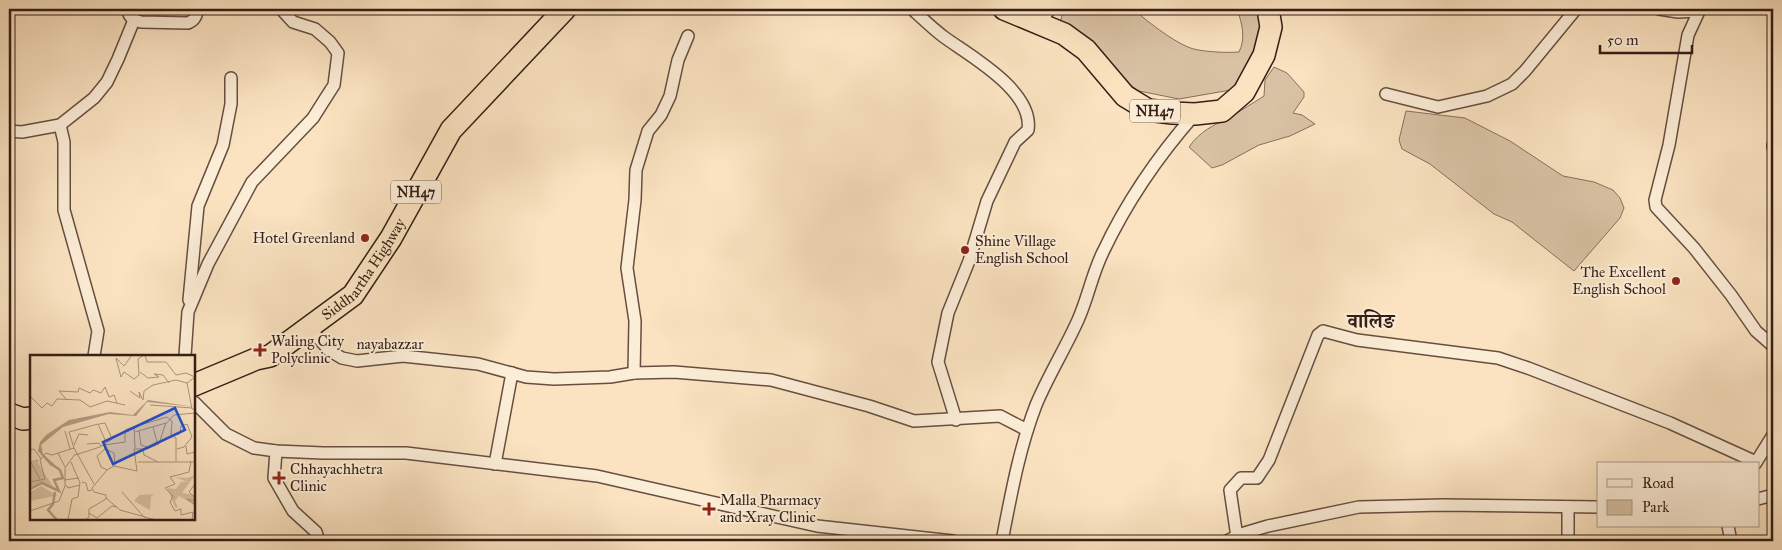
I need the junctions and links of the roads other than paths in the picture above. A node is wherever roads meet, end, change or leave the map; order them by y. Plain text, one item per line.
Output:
1 (128, 9) edge
2 (197, 9) edge
3 (281, 9) edge
4 (565, 9) edge
5 (912, 9) edge
6 (1004, 9) edge
7 (1268, 9) edge
8 (1576, 9) edge
9 (1659, 9) edge
10 (1699, 10) edge
11 (1044, 16) edge
12 (134, 20) junction
13 (688, 36) dead end
14 (231, 78) dead end
15 (1386, 94) dead end
16 (1195, 114) junction
17 (60, 125) junction
18 (9, 131) edge
19 (188, 312) junction
20 (309, 328) junction
21 (1773, 346) edge
22 (94, 355) edge
23 (185, 355) edge
24 (512, 373) junction
25 (634, 373) junction
26 (195, 385) edge
27 (195, 403) edge
28 (9, 414) edge
29 (30, 418) edge
30 (956, 420) junction
31 (1027, 430) junction
32 (1773, 435) edge
33 (276, 451) junction
34 (1754, 462) edge
35 (1757, 462) edge
36 (495, 464) junction
37 (1773, 495) edge
38 (1760, 498) edge
39 (1568, 507) junction
40 (1597, 507) edge
41 (1728, 528) edge
42 (1232, 539) edge
43 (319, 541) edge
44 (953, 541) edge
45 (1002, 541) edge
46 (1568, 541) edge
47 (1730, 541) edge

1 - 12 street
2 - 12 street
3 - 19 street
4 - 20 highway, Siddhartha Highway / NH47
5 - 30 street
6 - 11 highway, NH47
7 - 16 highway, NH47
8 - 15 street
9 - 10 street
10 - 21 street
11 - 16 highway, NH47
12 - 17 street
13 - 25 street
14 - 19 street
16 - 31 street
17 - 18 street
17 - 22 street
19 - 23 street
20 - 24 street, nayabazzar
20 - 26 highway, Siddhartha Highway / NH47
24 - 25 street, nayabazzar
24 - 36 street
25 - 30 street, nayabazzar
27 - 33 street
28 - 29 highway
30 - 31 street, nayabazzar
31 - 45 street
32 - 35 street
33 - 36 street
33 - 43 street
34 - 42 street
36 - 44 street
37 - 38 street
39 - 40 street
39 - 42 street
39 - 46 street
41 - 47 street

